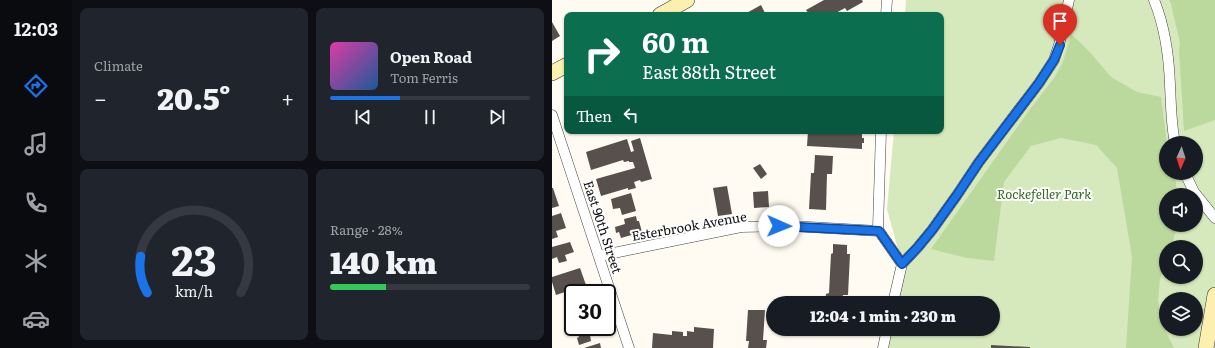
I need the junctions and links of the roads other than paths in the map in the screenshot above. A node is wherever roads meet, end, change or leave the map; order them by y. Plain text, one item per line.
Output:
1 (688, 0) edge
2 (887, 0) edge
3 (1069, 0) edge
4 (1154, 0) edge
5 (666, 12) edge
6 (886, 12) edge
7 (564, 67) edge
8 (552, 73) edge
9 (552, 115) edge
10 (881, 134) edge
11 (1173, 136) edge
12 (1188, 180) edge
13 (1215, 218) edge
14 (879, 231) junction
15 (600, 256) junction
16 (902, 264) junction
17 (1215, 295) edge
18 (895, 296) edge
19 (886, 336) edge
20 (629, 348) edge
21 (883, 348) edge
22 (1206, 348) edge

1 - 5 main road
2 - 6 street
3 - 16 street
4 - 11 street
7 - 8 main road
9 - 15 street, East 90th Street
10 - 14 street
12 - 13 street
14 - 15 street, Esterbrook Avenue
14 - 16 street
15 - 20 street, East 90th Street
16 - 18 street
17 - 22 main road
19 - 21 street

